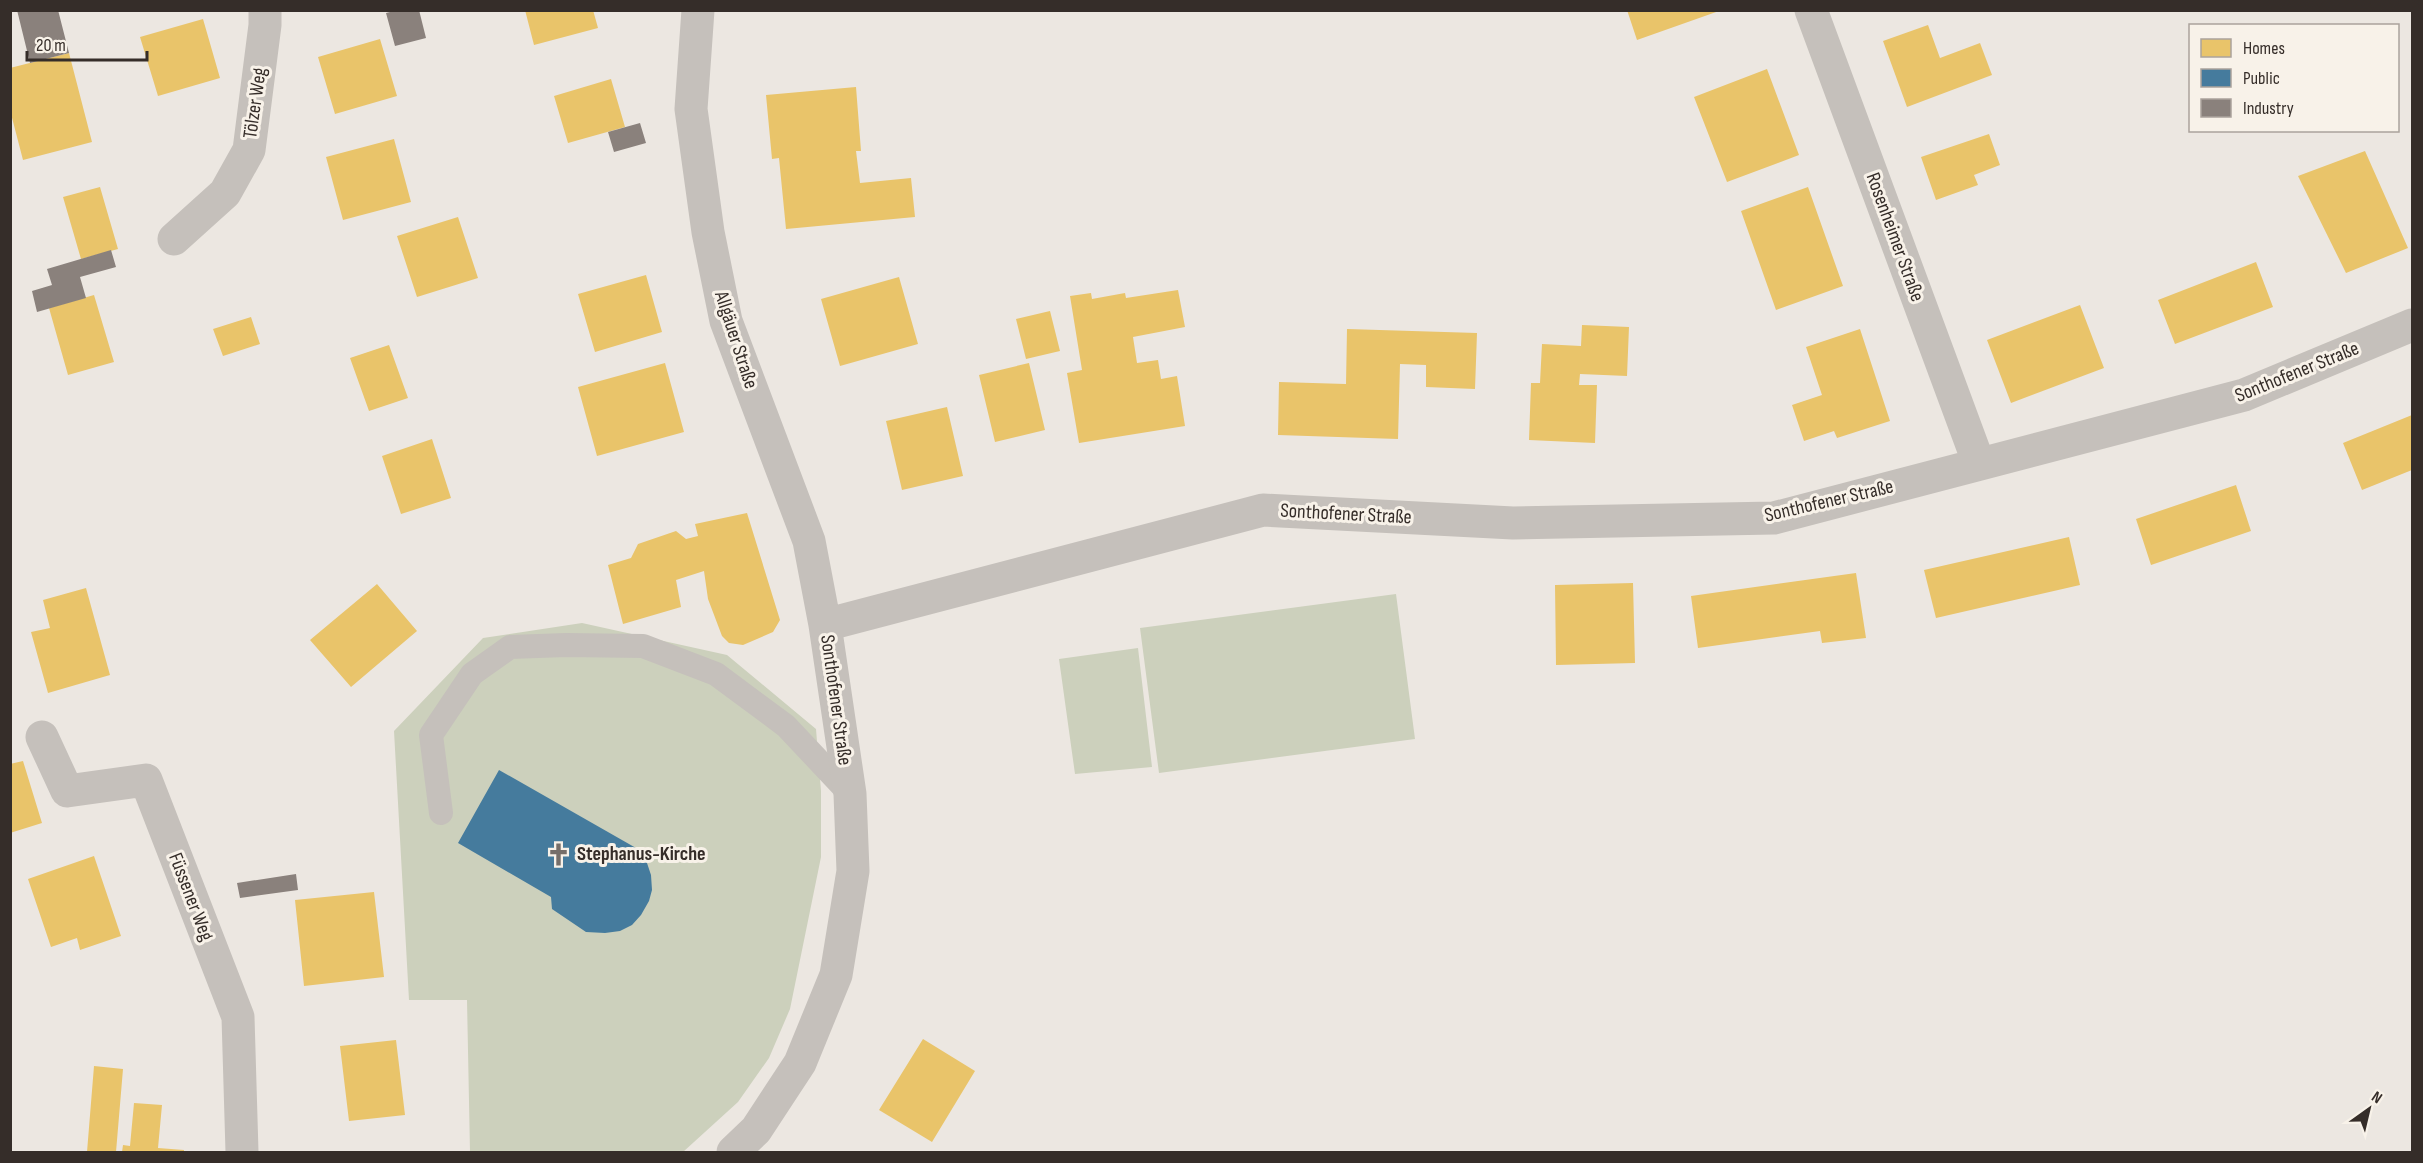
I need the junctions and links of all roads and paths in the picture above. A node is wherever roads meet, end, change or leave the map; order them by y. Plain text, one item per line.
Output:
1 (265, 10) edge
2 (698, 10) edge
3 (1811, 10) edge
4 (174, 239) dead end
5 (2412, 325) edge
6 (1979, 464) junction
7 (825, 625) junction
8 (42, 737) dead end
9 (850, 794) junction
10 (441, 813) dead end
11 (242, 1152) edge
12 (733, 1152) edge

1 - 4 street, Tölzer Weg
2 - 7 street, Allgäuer Straße
3 - 6 street, Rosenheimer Straße
5 - 6 street, Sonthofener Straße
6 - 7 street, Sonthofener Straße
7 - 9 street, Sonthofener Straße
8 - 11 street, Füssener Weg
9 - 10 lane
9 - 12 street, Sonthofener Straße

